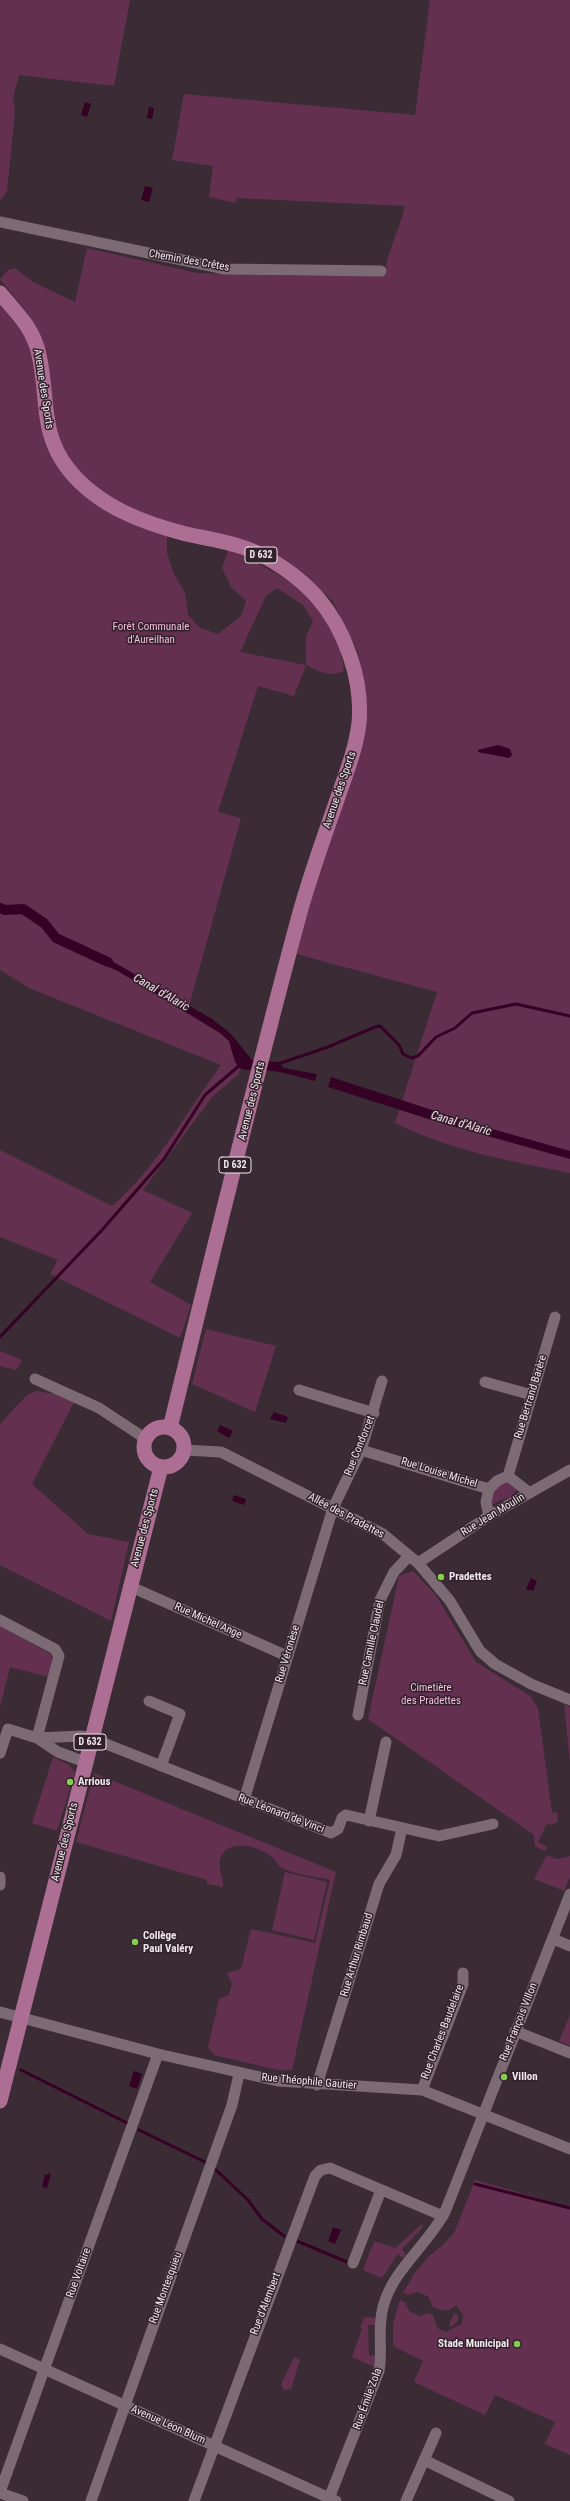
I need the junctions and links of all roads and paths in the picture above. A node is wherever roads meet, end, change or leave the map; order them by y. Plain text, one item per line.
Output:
1 (0, 222) edge
2 (381, 271) dead end
3 (0, 293) edge
4 (555, 1317) dead end
5 (35, 1379) dead end
6 (382, 1381) dead end
7 (485, 1382) dead end
8 (299, 1390) dead end
9 (532, 1395) junction
10 (374, 1413) junction
11 (170, 1428) junction
12 (146, 1439) junction
13 (184, 1450) junction
14 (361, 1450) junction
15 (161, 1467) junction
16 (570, 1470) edge
17 (508, 1476) junction
18 (489, 1489) junction
19 (530, 1493) junction
20 (333, 1508) junction
21 (489, 1516) junction
22 (414, 1559) junction
23 (129, 1586) junction
24 (0, 1620) edge
25 (287, 1656) junction
26 (569, 1700) edge
27 (149, 1701) dead end
28 (358, 1715) dead end
29 (37, 1738) junction
30 (91, 1738) junction
31 (386, 1742) dead end
32 (0, 1753) edge
33 (85, 1762) junction
34 (161, 1766) junction
35 (244, 1800) junction
36 (369, 1821) junction
37 (493, 1824) dead end
38 (402, 1828) junction
39 (0, 1877) edge
40 (0, 1885) edge
41 (570, 1894) edge
42 (553, 1939) junction
43 (570, 1946) edge
44 (462, 1973) dead end
45 (0, 2012) edge
46 (20, 2017) junction
47 (515, 2031) junction
48 (570, 2053) edge
49 (158, 2054) junction
50 (239, 2074) junction
51 (318, 2085) junction
52 (422, 2090) junction
53 (1, 2095) edge
54 (483, 2113) junction
55 (570, 2149) edge
56 (381, 2190) junction
57 (443, 2216) junction
58 (352, 2263) dead end
59 (0, 2349) edge
60 (44, 2369) junction
61 (124, 2405) junction
62 (436, 2433) dead end
63 (214, 2446) junction
64 (424, 2460) junction
65 (0, 2493) edge
66 (331, 2500) edge
67 (23, 2501) edge
68 (91, 2501) edge
69 (194, 2501) edge
70 (406, 2501) edge
71 (509, 2501) edge

1 - 2 street, Chemin des Crêtes
3 - 11 main road, Avenue des Sports / D 632
4 - 9 street, Rue Bertrand Barère
5 - 12 street
6 - 10 street, Rue Condorcet
7 - 9 street
8 - 10 street
9 - 17 street, Rue Bertrand Barère
10 - 14 street, Rue Condorcet
11 - 12 main road
11 - 13 main road
12 - 15 main road
13 - 15 main road
13 - 20 street, Allée des Pradettes
14 - 18 street, Rue Louise Michel
14 - 20 street, Rue Condorcet
15 - 23 main road, Avenue des Sports / D 632
16 - 19 street, Rue Jean Moulin
17 - 18 street
17 - 19 street
18 - 21 street, Rue Louise Michel
19 - 21 street, Rue Jean Moulin
20 - 22 street, Allée des Pradettes
20 - 25 street, Rue Véronèse
21 - 22 street, Rue Jean Moulin
22 - 26 street, Allée des Pradettes
22 - 28 street, Rue Camille Claudel
23 - 25 street, Rue Michel Ange
23 - 30 main road, Avenue des Sports / D 632
24 - 29 street
25 - 35 street, Rue Véronèse
27 - 34 street
29 - 30 street, Rue Léonard de Vinci
29 - 32 street
29 - 33 street
30 - 33 main road, Avenue des Sports / D 632
30 - 34 street, Rue Léonard de Vinci
31 - 36 street
33 - 46 main road, Avenue des Sports / D 632
34 - 35 street, Rue Léonard de Vinci
35 - 36 street, Rue Léonard de Vinci
36 - 38 street, Rue Léonard de Vinci
37 - 38 street, Rue Léonard de Vinci
38 - 51 street, Rue Arthur Rimbaud
39 - 40 street
41 - 42 street, Rue François Villon
42 - 43 street
42 - 47 street, Rue François Villon
44 - 52 street, Rue Charles Baudelaire
45 - 46 street, Rue Théophile Gautier
46 - 49 street, Rue Théophile Gautier
46 - 53 main road, Avenue des Sports / D 632
47 - 48 street
47 - 54 street, Rue François Villon
49 - 50 street, Rue Théophile Gautier
49 - 60 street, Rue Voltaire
50 - 51 street, Rue Théophile Gautier
50 - 61 street, Rue Montesquieu
51 - 52 street, Rue Théophile Gautier
52 - 54 street, Rue Théophile Gautier
54 - 55 street, Rue Théophile Gautier
54 - 57 street, Rue François Villon
56 - 57 street, Rue d'Alembert
56 - 58 street
56 - 63 street, Rue d'Alembert
57 - 66 street, Rue Émile Zola
59 - 60 street, Avenue Léon Blum
60 - 61 street, Avenue Léon Blum
60 - 65 street, Rue Voltaire
61 - 63 street, Avenue Léon Blum
61 - 68 street, Rue Montesquieu
62 - 64 street
63 - 66 street, Avenue Léon Blum
63 - 69 street, Rue d'Alembert
64 - 70 street
64 - 71 street
65 - 67 street

